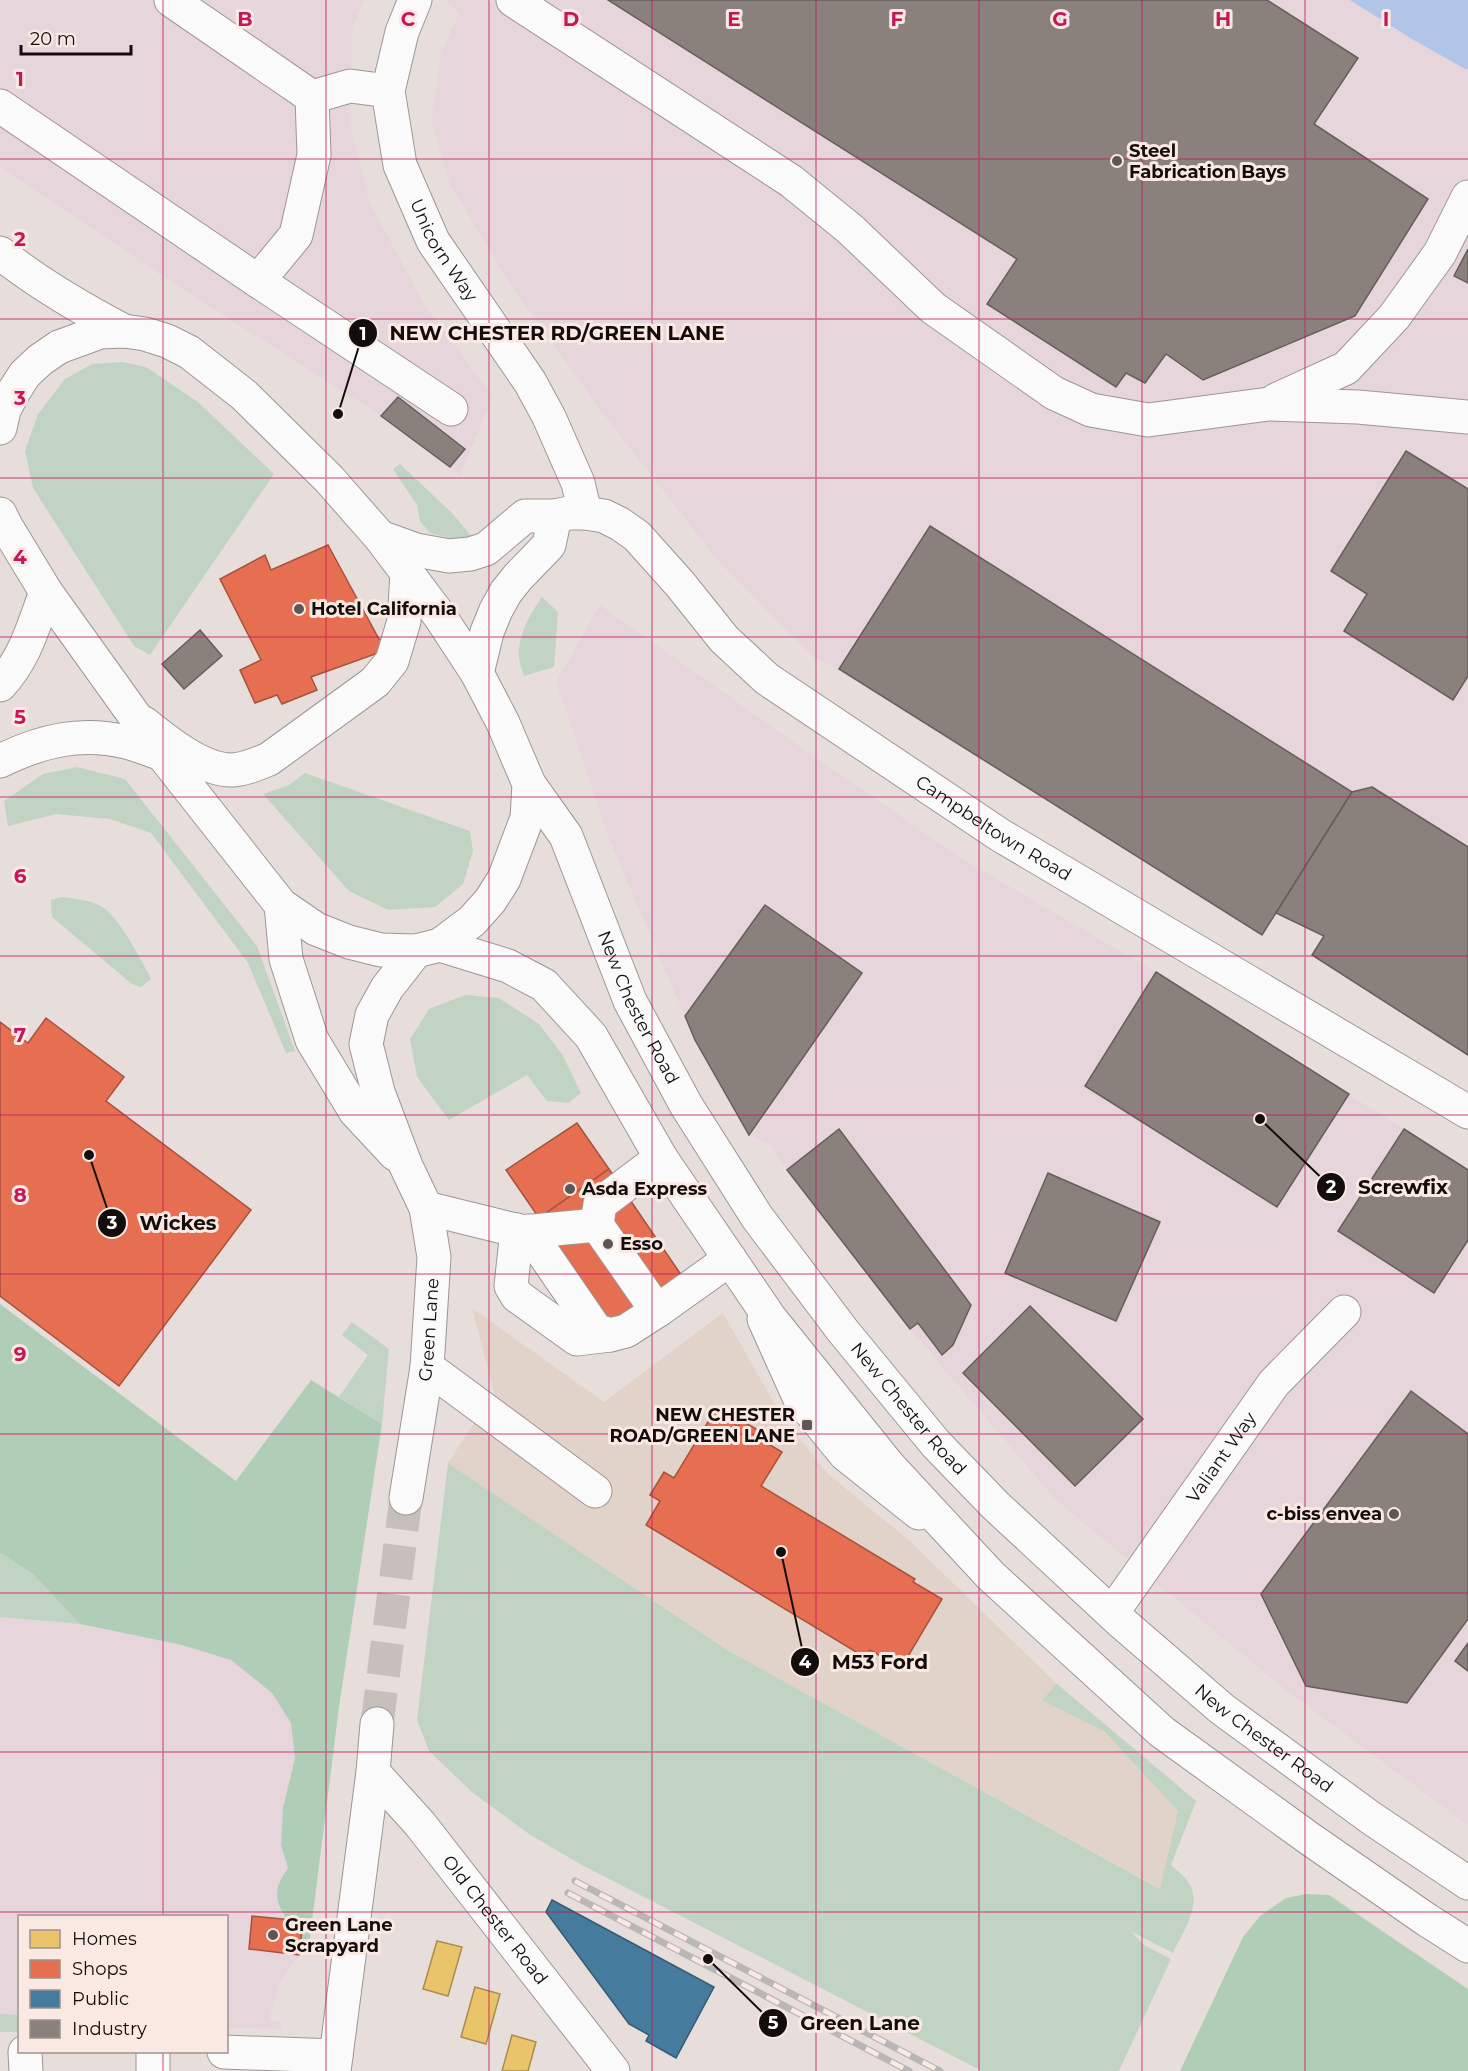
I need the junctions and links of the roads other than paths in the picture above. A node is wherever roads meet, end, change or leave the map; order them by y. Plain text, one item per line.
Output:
1 (171, 0) edge
2 (415, 0) edge
3 (513, 0) edge
4 (388, 91) junction
5 (312, 97) junction
6 (0, 106) edge
7 (1468, 197) edge
8 (0, 253) edge
9 (258, 281) junction
10 (124, 331) junction
11 (1269, 404) junction
12 (451, 409) dead end
13 (1468, 417) edge
14 (0, 428) edge
15 (0, 514) edge
16 (570, 515) junction
17 (380, 537) junction
18 (408, 573) junction
19 (46, 592) junction
20 (477, 673) junction
21 (0, 685) edge
22 (130, 710) junction
23 (162, 754) junction
24 (0, 761) edge
25 (529, 784) junction
26 (281, 905) junction
27 (428, 948) junction
28 (1468, 1112) edge
29 (662, 1158) junction
30 (406, 1166) junction
31 (426, 1208) junction
32 (597, 1225) junction
33 (523, 1231) junction
34 (730, 1259) junction
35 (657, 1311) junction
36 (1344, 1312) dead end
37 (610, 1335) junction
38 (427, 1367) junction
39 (595, 1491) dead end
40 (406, 1498) tunnel mouth
41 (1112, 1613) junction
42 (377, 1724) tunnel mouth
43 (373, 1772) junction
44 (1468, 1883) edge
45 (1468, 1946) edge
46 (0, 2043) edge
47 (18, 2043) edge
48 (228, 2052) edge
49 (25, 2053) edge
50 (153, 2053) edge
51 (335, 2063) edge
52 (26, 2071) edge
53 (153, 2071) edge
54 (613, 2071) edge

1 - 5 main road
2 - 4 main road, Unicorn Way
3 - 11 main road
4 - 5 main road
4 - 16 main road, Unicorn Way
5 - 9 main road
6 - 9 main road
7 - 11 main road
8 - 10 main road
9 - 12 main road
10 - 14 main road
10 - 17 main road
11 - 13 main road
15 - 19 main road
16 - 17 main road, Campbeltown Road
16 - 20 main road
16 - 28 main road, Campbeltown Road
17 - 18 main road
18 - 20 main road
18 - 22 main road
19 - 21 main road
19 - 22 main road
20 - 25 main road
22 - 23 main road
23 - 24 main road
23 - 26 main road
25 - 27 main road, Green Lane
25 - 41 main road, New Chester Road
26 - 27 main road
26 - 30 main road, Green Lane
27 - 29 main road
27 - 30 main road, Green Lane
29 - 32 main road
29 - 34 main road
30 - 31 main road, Green Lane
31 - 33 main road
31 - 38 main road, Green Lane
32 - 33 main road
32 - 35 main road
33 - 37 main road
33 - 37 main road
34 - 35 main road
34 - 45 main road
35 - 37 main road
36 - 41 main road, Valiant Way
38 - 39 main road
38 - 40 main road, Green Lane
41 - 44 main road, New Chester Road
42 - 43 main road
43 - 51 main road
43 - 54 main road, Old Chester Road
46 - 47 main road
48 - 51 main road
49 - 52 main road
50 - 53 main road

